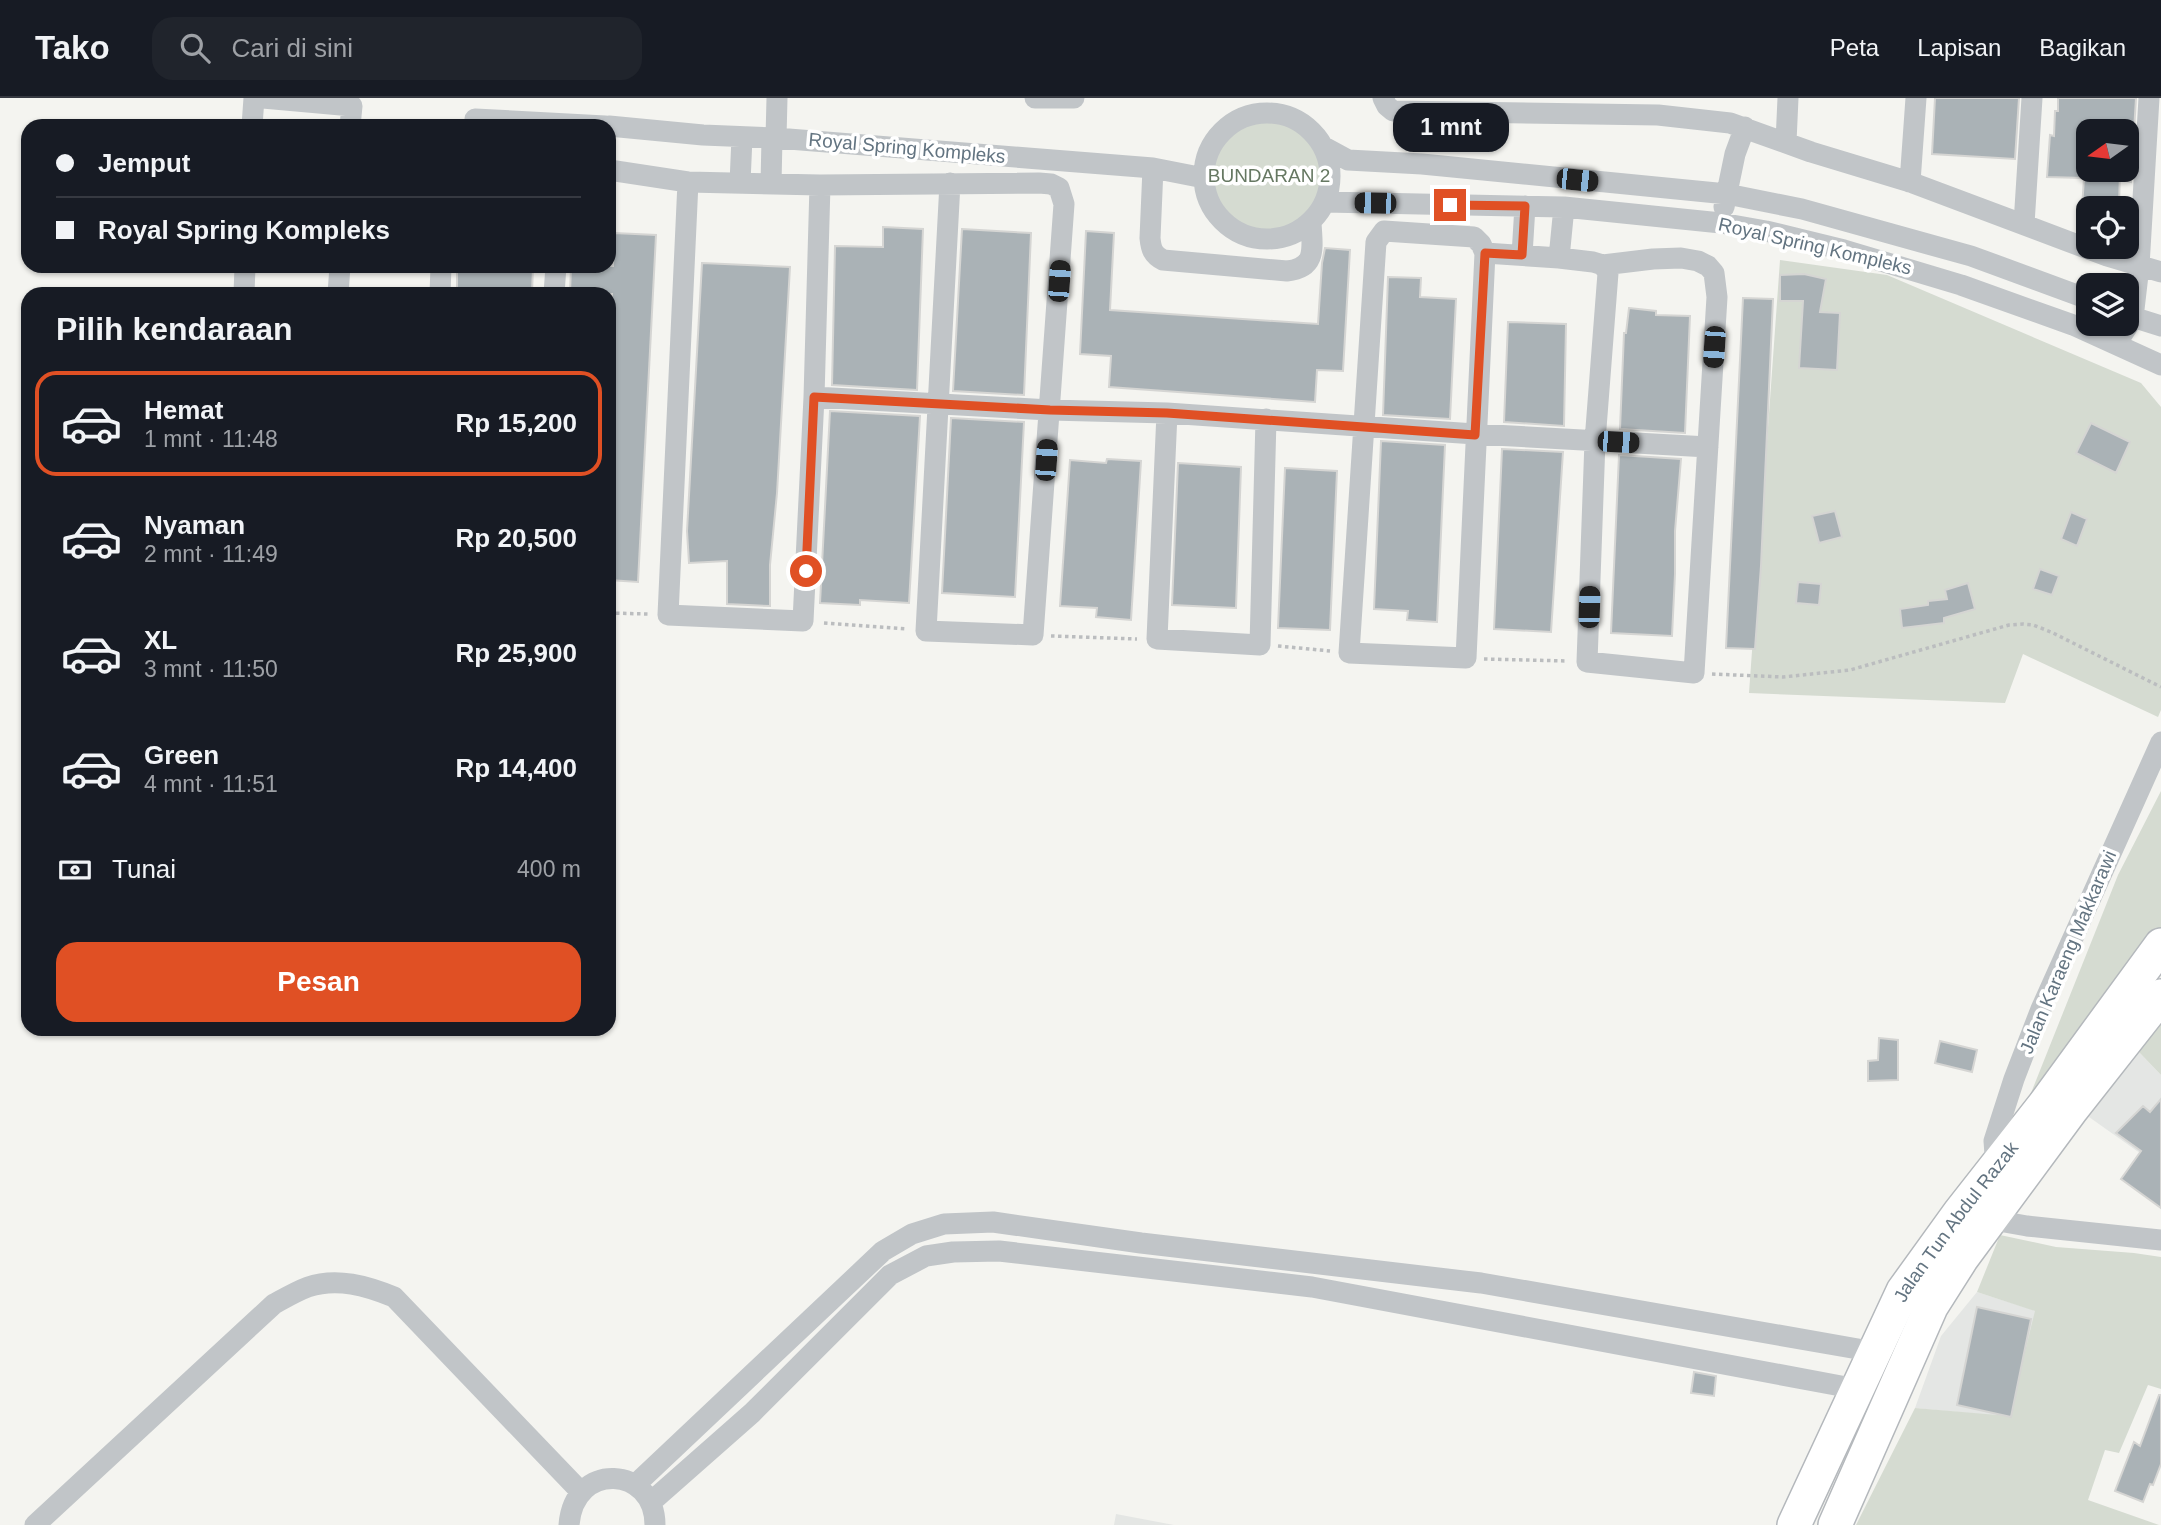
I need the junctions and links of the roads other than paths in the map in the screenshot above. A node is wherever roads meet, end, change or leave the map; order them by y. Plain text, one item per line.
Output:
1 (254, 98) edge
2 (263, 98) edge
3 (776, 98) edge
4 (1035, 98) edge
5 (1074, 98) edge
6 (1383, 98) edge
7 (1788, 98) edge
8 (1916, 98) edge
9 (2032, 98) edge
10 (2149, 98) edge
11 (1521, 105) edge
12 (1248, 106) edge
13 (1658, 106) edge
14 (1294, 108) edge
15 (253, 119) edge
16 (351, 119) edge
17 (616, 127) edge
18 (1745, 127) junction
19 (742, 137) junction
20 (774, 138) junction
21 (1786, 142) junction
22 (1324, 147) junction
23 (1153, 168) junction
24 (616, 171) edge
25 (1204, 178) junction
26 (688, 182) junction
27 (1910, 182) junction
28 (740, 183) junction
29 (950, 183) junction
30 (771, 184) junction
31 (820, 185) junction
32 (1727, 194) junction
33 (1325, 202) junction
34 (1525, 206) junction
35 (1564, 207) junction
36 (1311, 222) junction
37 (1721, 223) junction
38 (2024, 224) junction
39 (1485, 253) junction
40 (1522, 255) junction
41 (1559, 258) junction
42 (1604, 265) junction
43 (2139, 266) junction
44 (2161, 272) edge
45 (2138, 273) edge
46 (2076, 295) edge
47 (2139, 319) edge
48 (2161, 326) edge
49 (2120, 336) edge
50 (2116, 344) junction
51 (2161, 365) edge
52 (814, 397) junction
53 (940, 404) junction
54 (1050, 410) junction
55 (1167, 413) junction
56 (1266, 419) junction
57 (1364, 426) junction
58 (1475, 435) junction
59 (1595, 441) junction
60 (1708, 447) junction
61 (2161, 742) edge
62 (2161, 945) edge
63 (2161, 996) edge
64 (2007, 1177) junction
65 (1975, 1216) junction
66 (2161, 1240) edge
67 (1875, 1352) junction
68 (1857, 1389) junction
69 (635, 1485) junction
70 (581, 1492) junction
71 (651, 1502) junction
72 (35, 1525) edge
73 (569, 1525) edge
74 (655, 1525) edge
75 (1794, 1525) edge
76 (1835, 1525) edge

1 - 15 street
2 - 16 street
3 - 20 street
4 - 5 street
6 - 11 street
7 - 21 street
8 - 27 street
9 - 38 street
10 - 43 street
11 - 13 street
12 - 14 street
12 - 25 street
13 - 18 street
14 - 22 street
17 - 19 street, Royal Spring Kompleks
18 - 21 street
18 - 32 street
19 - 20 street, Royal Spring Kompleks
19 - 28 street
20 - 23 street, Royal Spring Kompleks
20 - 30 street
21 - 27 street
22 - 32 street, Royal Spring Kompleks
22 - 33 street
23 - 25 street, Royal Spring Kompleks
23 - 36 street
24 - 26 street
25 - 36 street
26 - 28 street
26 - 52 street
27 - 38 street
28 - 30 street
29 - 31 street
29 - 53 street
29 - 54 street
30 - 31 street
31 - 52 street
32 - 37 street
32 - 46 street, Royal Spring Kompleks
33 - 34 street, Royal Spring Kompleks
33 - 36 street
34 - 35 street, Royal Spring Kompleks
34 - 40 street
35 - 37 street, Royal Spring Kompleks
35 - 41 street
37 - 50 street, Royal Spring Kompleks
38 - 43 street
39 - 40 street
39 - 57 street
39 - 58 street
40 - 41 street
41 - 42 street
42 - 59 street
42 - 60 street
43 - 44 street
43 - 45 street
47 - 48 street
49 - 50 street
50 - 51 street, Royal Spring Kompleks
52 - 53 street
53 - 54 street
53 - 54 street
54 - 55 street
55 - 56 street
55 - 56 street
56 - 57 street
57 - 58 street
57 - 58 street
58 - 59 street
59 - 60 street
59 - 60 street
61 - 64 street, Jalan Karaeng Makkarawi
62 - 64 main road, Jalan Tun Abdul Razak
63 - 64 main road, Jalan Tun Abdul Razak
64 - 65 main road, Jalan Tun Abdul Razak
65 - 66 street
65 - 67 main road, Jalan Tun Abdul Razak
65 - 76 main road, Jalan Tun Abdul Razak
67 - 68 main road, Jalan Tun Abdul Razak
67 - 69 street
68 - 71 street
68 - 75 main road, Jalan Tun Abdul Razak
69 - 70 street
69 - 71 street
70 - 72 street
70 - 73 street
71 - 74 street

